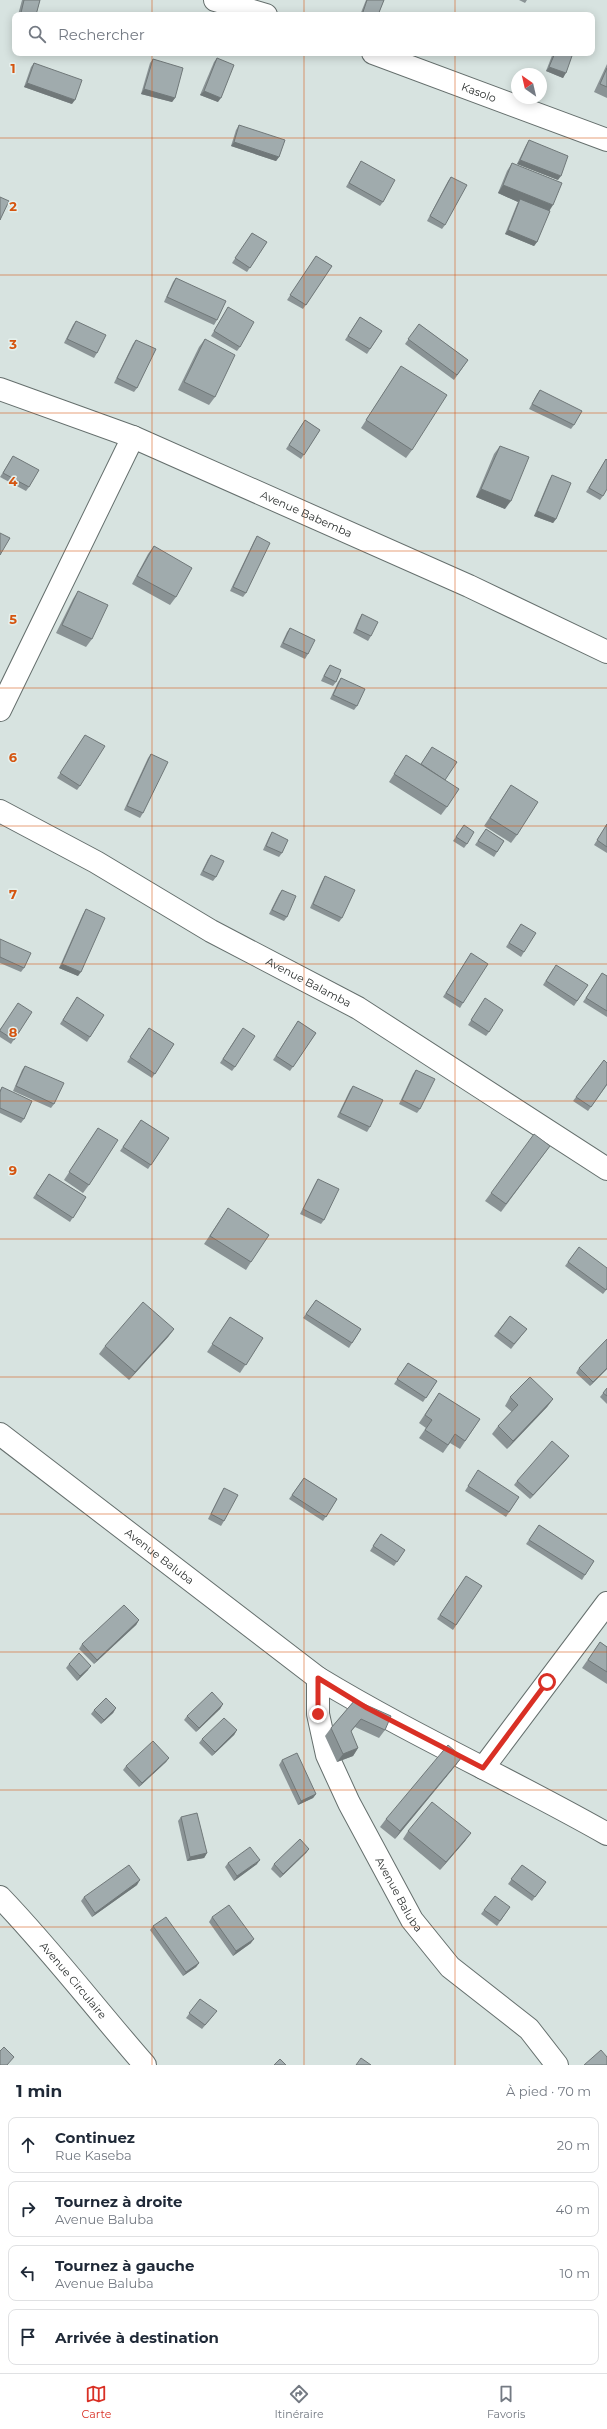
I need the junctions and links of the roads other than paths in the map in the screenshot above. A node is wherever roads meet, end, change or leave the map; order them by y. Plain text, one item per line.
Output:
1 (215, 0) edge
2 (256, 12) edge
3 (381, 56) edge
4 (607, 140) edge
5 (0, 389) edge
6 (133, 437) junction
7 (607, 652) edge
8 (0, 710) edge
9 (0, 810) edge
10 (607, 1169) edge
11 (0, 1434) edge
12 (607, 1603) edge
13 (318, 1678) junction
14 (483, 1768) junction
15 (607, 1834) edge
16 (0, 1897) edge
17 (146, 2065) edge
18 (557, 2065) edge

1 - 2 street
3 - 4 street, Kasolo
5 - 6 street, Avenue Babemba
6 - 7 street, Avenue Babemba
6 - 8 street
9 - 10 street, Avenue Balamba
11 - 13 street, Avenue Baluba
12 - 14 street
13 - 14 street, Avenue Baluba
13 - 18 street, Avenue Baluba
14 - 15 street, Avenue Baluba
16 - 17 street, Avenue Circulaire

